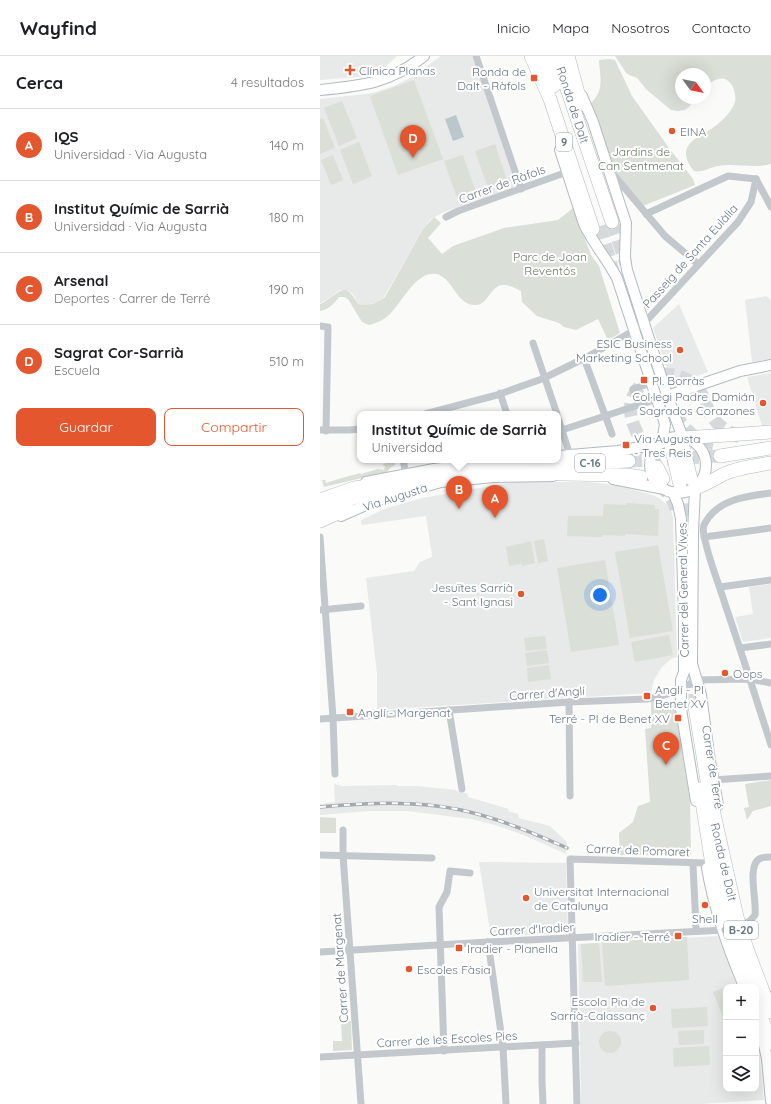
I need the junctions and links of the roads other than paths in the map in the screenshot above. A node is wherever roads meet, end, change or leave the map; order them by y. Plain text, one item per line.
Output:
1 (424, 56) edge
2 (476, 56) edge
3 (531, 56) edge
4 (544, 56) edge
5 (556, 56) edge
6 (568, 56) edge
7 (320, 90) edge
8 (609, 170) junction
9 (567, 172) junction
10 (756, 179) junction
11 (521, 189) junction
12 (771, 207) edge
13 (646, 214) junction
14 (446, 217) dead end
15 (606, 225) junction
16 (698, 264) junction
17 (643, 323) junction
18 (324, 327) edge
19 (635, 330) junction
20 (533, 343) dead end
21 (584, 358) junction
22 (771, 365) edge
23 (546, 377) junction
24 (645, 384) dead end
25 (500, 394) junction
26 (667, 395) junction
27 (657, 399) junction
28 (638, 403) dead end
29 (436, 411) edge
30 (506, 411) edge
31 (555, 411) edge
32 (605, 416) junction
33 (561, 427) edge
34 (357, 429) edge
35 (562, 430) junction
36 (323, 431) edge
37 (771, 432) edge
38 (612, 434) dead end
39 (771, 437) edge
40 (675, 443) junction
41 (714, 444) tunnel mouth
42 (771, 448) edge
43 (570, 455) junction
44 (561, 456) edge
45 (720, 456) tunnel mouth
46 (771, 458) edge
47 (629, 461) tunnel mouth
48 (404, 463) edge
49 (551, 463) edge
50 (561, 463) edge
51 (771, 463) edge
52 (512, 464) edge
53 (657, 467) tunnel mouth
54 (722, 470) tunnel mouth
55 (406, 474) junction
56 (641, 477) tunnel mouth
57 (678, 485) junction
58 (391, 486) junction
59 (771, 493) edge
60 (320, 495) edge
61 (320, 500) edge
62 (320, 510) edge
63 (320, 521) edge
64 (320, 526) edge
65 (771, 528) edge
66 (320, 537) edge
67 (704, 537) junction
68 (771, 580) edge
69 (720, 587) junction
70 (361, 606) dead end
71 (322, 610) edge
72 (771, 644) edge
73 (740, 648) junction
74 (750, 679) junction
75 (696, 680) junction
76 (771, 683) edge
77 (681, 690) junction
78 (569, 702) junction
79 (450, 710) junction
80 (334, 718) junction
81 (320, 719) edge
82 (771, 745) edge
83 (335, 774) dead end
84 (771, 776) edge
85 (713, 780) junction
86 (462, 789) dead end
87 (570, 796) dead end
88 (343, 830) dead end
89 (320, 855) edge
90 (343, 855) junction
91 (771, 857) edge
92 (432, 858) dead end
93 (706, 863) junction
94 (693, 865) dead end
95 (470, 873) dead end
96 (743, 924) junction
97 (696, 927) dead end
98 (724, 930) junction
99 (572, 938) junction
100 (488, 942) junction
101 (440, 944) junction
102 (350, 950) junction
103 (320, 952) edge
104 (743, 984) edge
105 (749, 984) edge
106 (771, 995) edge
107 (759, 1010) edge
108 (771, 1012) edge
109 (757, 1020) edge
110 (576, 1043) junction
111 (771, 1043) edge
112 (542, 1045) junction
113 (503, 1047) junction
114 (444, 1051) junction
115 (358, 1055) junction
116 (320, 1057) edge
117 (771, 1101) edge
118 (361, 1104) edge
119 (506, 1104) edge
120 (543, 1104) edge
121 (577, 1104) edge

1 - 7 street
2 - 11 street
3 - 9 street
3 - 15 highway, 9
4 - 15 highway, Ronda de Dalt
5 - 15 highway, Ronda de Dalt
6 - 8 street
6 - 15 highway, 9
8 - 13 street
8 - 17 street
9 - 11 street, Carrer de Ràfols
9 - 19 street
10 - 12 street
10 - 13 street
10 - 16 street, Passeig de Santa Eulàlia
11 - 14 street, Carrer de Ràfols
13 - 16 street
16 - 17 street, Passeig de Santa Eulàlia
17 - 19 street, Passeig de Santa Eulàlia
17 - 26 street
18 - 36 street
19 - 21 street, Passeig de Santa Eulàlia
19 - 27 street
20 - 23 street
21 - 23 street, Passeig de Santa Eulàlia
21 - 32 street
22 - 26 street
23 - 25 street, Passeig de Santa Eulàlia
23 - 31 street
24 - 28 street
25 - 29 street, Passeig de Santa Eulàlia
25 - 30 street
26 - 27 street
26 - 40 street
27 - 32 street
27 - 40 street
32 - 35 street
32 - 38 street
33 - 35 street
34 - 36 street
35 - 43 street
37 - 40 highway
39 - 41 highway
40 - 43 street
40 - 57 highway
40 - 57 street
40 - 57 street
42 - 45 highway
43 - 44 street
46 - 54 highway
47 - 50 highway, C-16
48 - 55 street
49 - 52 highway, C-16
51 - 57 highway
52 - 55 street, Via Augusta
52 - 56 highway
52 - 58 highway, C-16
53 - 57 highway
55 - 60 street, Via Augusta
57 - 64 street, Via Augusta
57 - 75 street, Carrer del General Vives
57 - 77 street, Carrer del General Vives
58 - 61 highway
58 - 62 highway, C-16
58 - 63 highway
59 - 67 street
65 - 67 street
66 - 71 street
67 - 69 street
68 - 69 street
69 - 73 street
70 - 71 street
71 - 80 street
72 - 73 street
73 - 74 street
74 - 75 street
74 - 76 street
74 - 82 street
75 - 77 street, Carrer d'Anglí
75 - 85 street, Carrer de Terré
77 - 78 street, Carrer d'Anglí
77 - 93 street, Carrer de Terré
78 - 79 street, Carrer d'Anglí
78 - 87 street
79 - 80 street, Carrer d'Anglí
79 - 86 street
80 - 81 street, Carrer d'Anglí
80 - 83 street
84 - 85 street
85 - 96 street, Carrer de Terré
88 - 90 street, Carrer de Margenat
89 - 90 street
90 - 92 street
90 - 102 street, Carrer de Margenat
91 - 96 street
93 - 98 street, Carrer de Terré
93 - 99 street, Carrer de Pomaret
94 - 97 street
95 - 101 street
96 - 98 street, Carrer d'Iradier, bridge
96 - 106 street, Carrer de Terré
98 - 99 street, Carrer d'Iradier
98 - 104 street, Carrer de Terré
99 - 100 street, Carrer d'Iradier
99 - 110 street
100 - 101 street, Carrer d'Iradier
100 - 113 street
101 - 102 street, Carrer d'Iradier
101 - 114 street
102 - 103 street, Carrer d'Iradier
102 - 115 street, Carrer de Margenat
105 - 108 highway, Ronda de Dalt / B-20
107 - 111 highway
109 - 117 street
110 - 112 street, Carrer de les Escoles Pies
110 - 121 street
112 - 113 street, Carrer de les Escoles Pies
112 - 120 street
113 - 114 street, Carrer de les Escoles Pies
113 - 119 street
114 - 115 street, Carrer de les Escoles Pies
115 - 116 street, Carrer de les Escoles Pies
115 - 118 street, Carrer de Margenat

